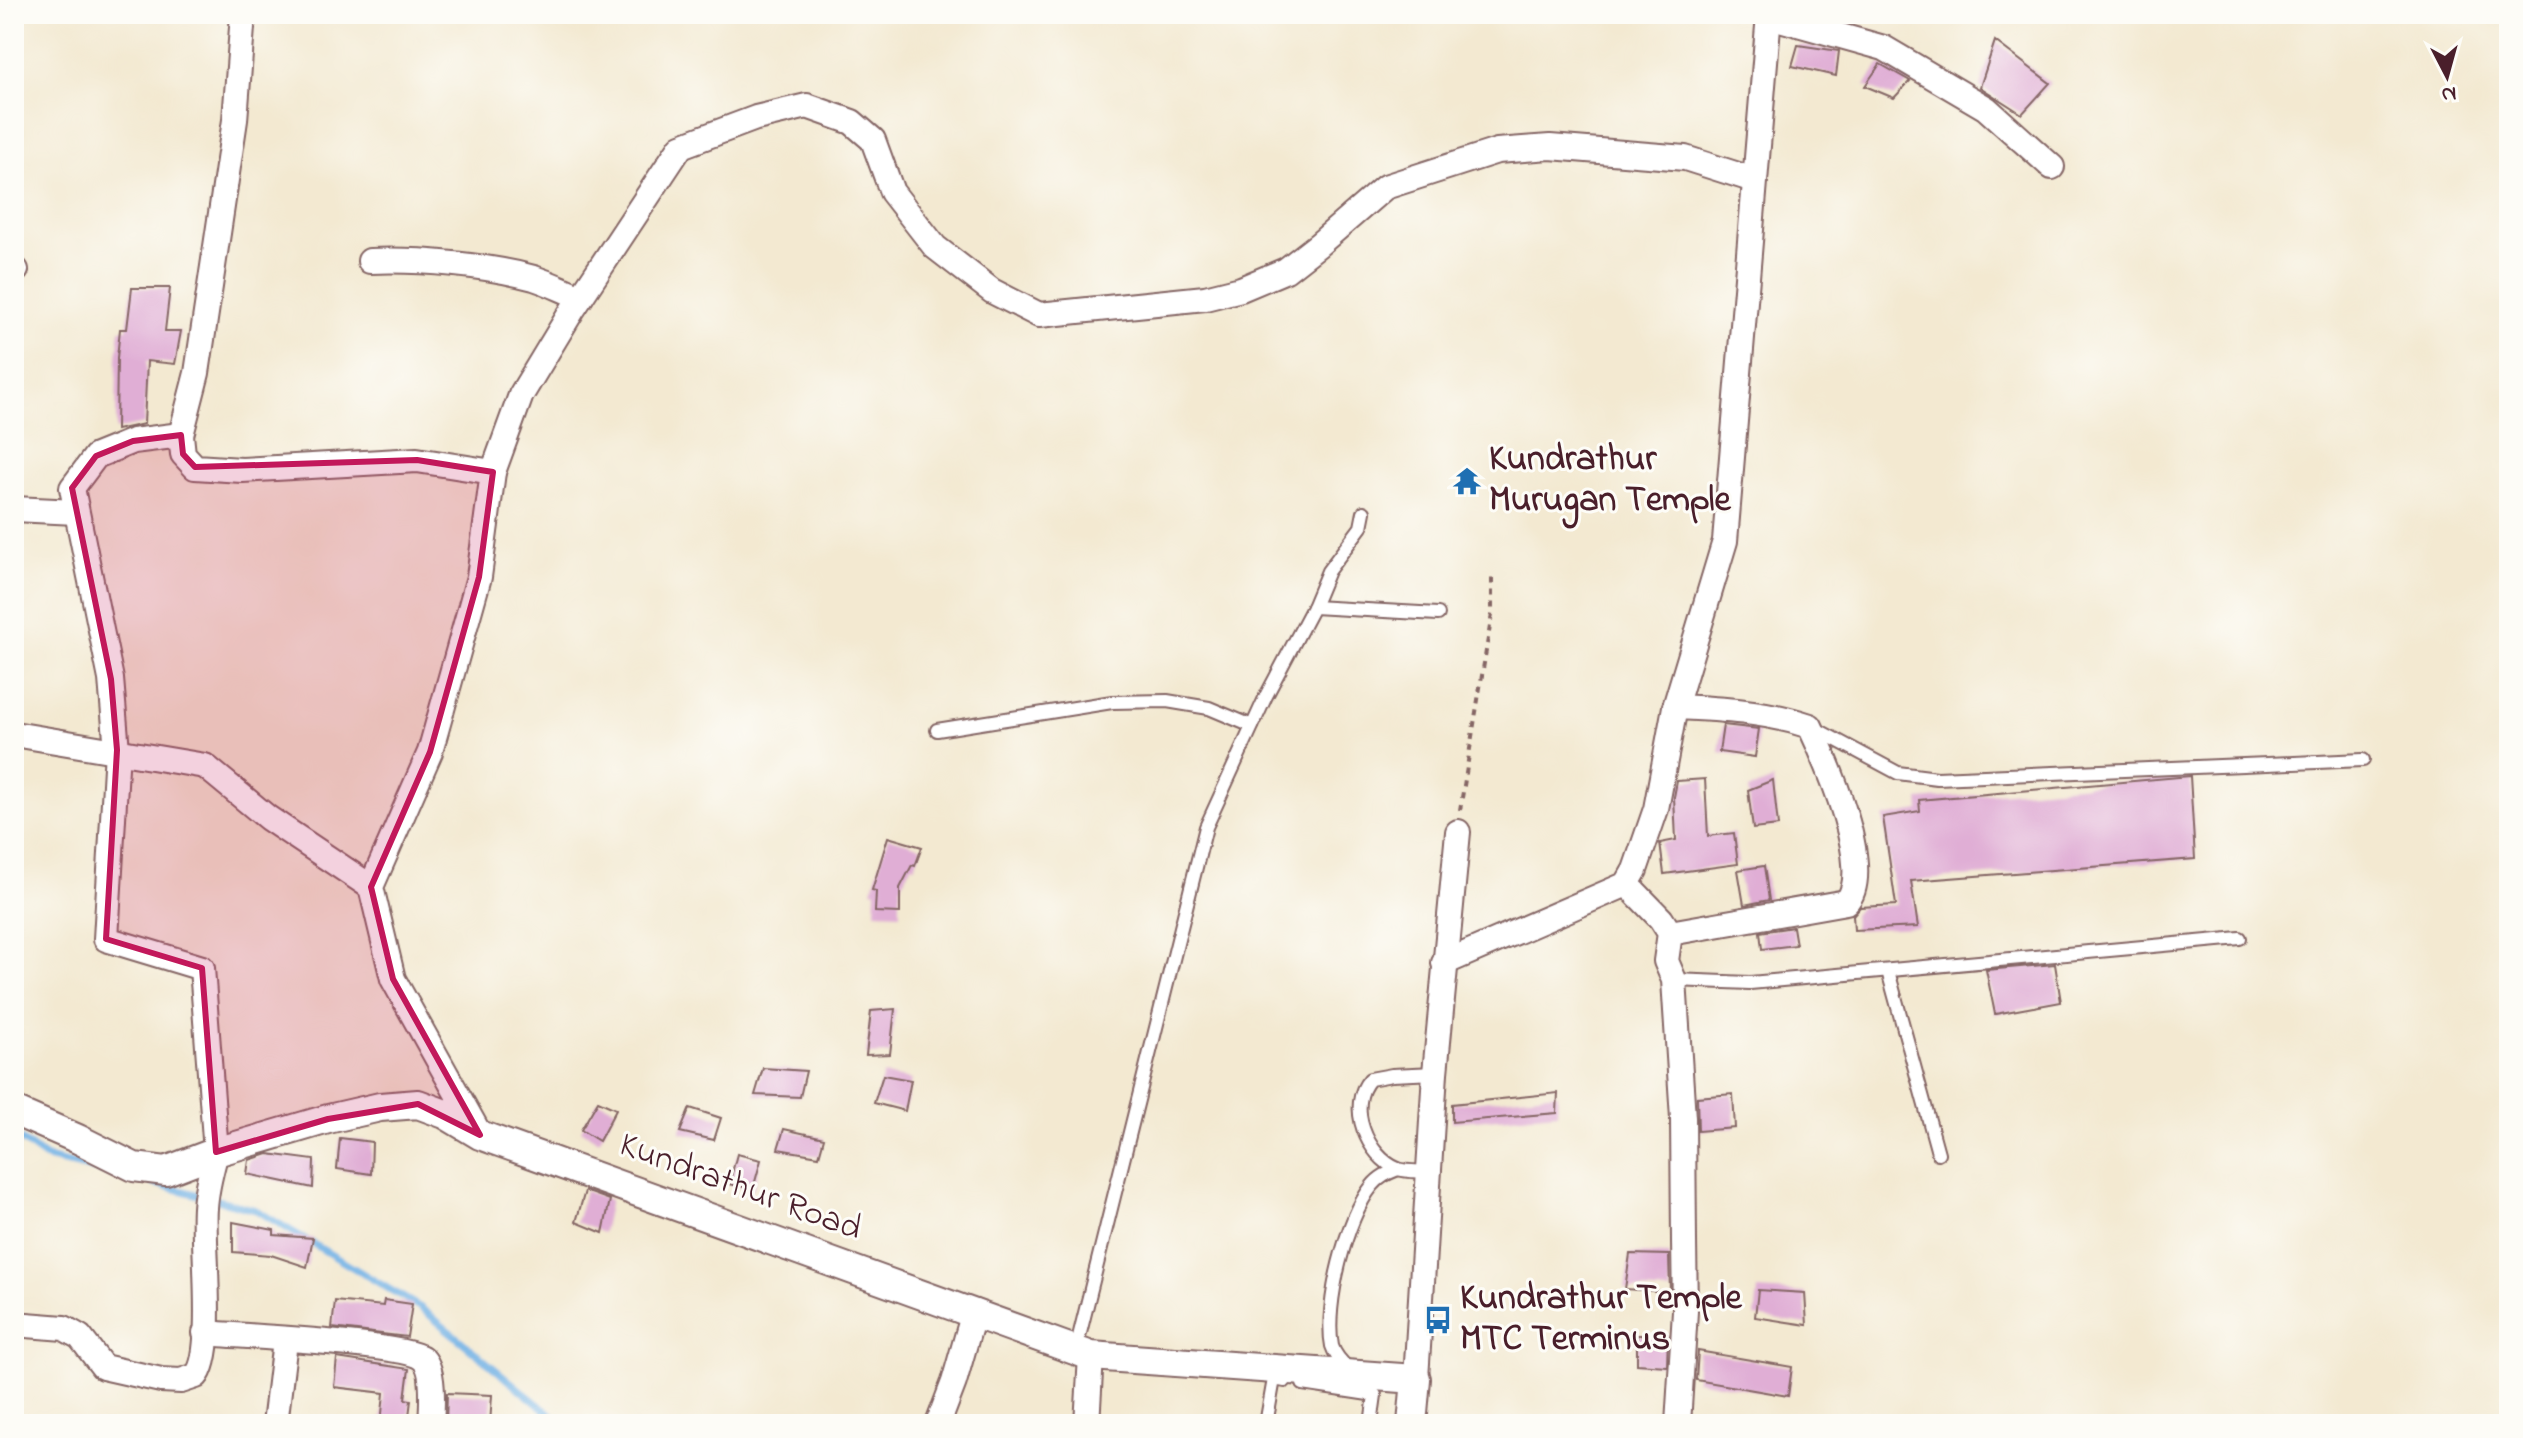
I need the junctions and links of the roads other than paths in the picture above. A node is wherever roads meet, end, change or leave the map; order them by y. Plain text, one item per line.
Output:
1 (243, 14) edge
2 (1769, 15) edge
3 (2052, 167) dead end
4 (1754, 180) junction
5 (370, 261) dead end
6 (581, 297) junction
7 (181, 435) junction
8 (493, 472) junction
9 (14, 509) edge
10 (76, 512) junction
11 (1364, 512) dead end
12 (1313, 607) junction
13 (1438, 614) dead end
14 (1675, 707) junction
15 (1252, 726) junction
16 (1810, 726) junction
17 (937, 730) dead end
18 (14, 734) edge
19 (117, 750) junction
20 (2363, 760) dead end
21 (1458, 832) road end
22 (1627, 884) junction
23 (371, 887) junction
24 (1670, 933) junction
25 (2240, 938) dead end
26 (1444, 963) junction
27 (1888, 971) junction
28 (1674, 980) junction
29 (1435, 1073) junction
30 (14, 1111) edge
31 (480, 1135) junction
32 (1938, 1153) dead end
33 (212, 1165) junction
34 (1398, 1169) junction
35 (1429, 1172) junction
36 (974, 1312) junction
37 (14, 1324) edge
38 (205, 1333) junction
39 (285, 1341) junction
40 (1084, 1353) junction
41 (1356, 1375) junction
42 (1416, 1379) junction
43 (275, 1424) edge
44 (431, 1424) edge
45 (938, 1424) edge
46 (1087, 1424) edge
47 (1266, 1424) edge
48 (1371, 1424) edge
49 (1412, 1424) edge
50 (1678, 1424) edge

1 - 7 street
2 - 3 street
2 - 4 street
4 - 6 street
4 - 14 street
5 - 6 street
6 - 8 street
7 - 8 street
7 - 10 street
8 - 23 street
9 - 10 street
10 - 19 street
11 - 12 lane
12 - 13 lane
12 - 15 lane
14 - 16 street
14 - 22 street
15 - 17 lane
15 - 40 lane
16 - 20 lane
16 - 24 street
18 - 19 street
19 - 23 street
19 - 33 street
21 - 26 street
22 - 24 street
22 - 26 street
23 - 31 street
24 - 28 street
25 - 27 lane
26 - 29 street
27 - 28 lane
27 - 32 lane
28 - 50 street
29 - 34 lane
29 - 35 street
30 - 33 street, Kundrathur Road
31 - 33 street, Kundrathur Road
31 - 36 street, Kundrathur Road
33 - 38 street
34 - 35 lane
34 - 41 lane
35 - 42 street
36 - 40 street, Kundrathur Road
36 - 45 street
37 - 38 street
38 - 39 street
39 - 43 street
39 - 44 street
40 - 41 street, Kundrathur Road
40 - 46 street
41 - 42 street, Kundrathur Road
42 - 49 street
47 - 48 lane

